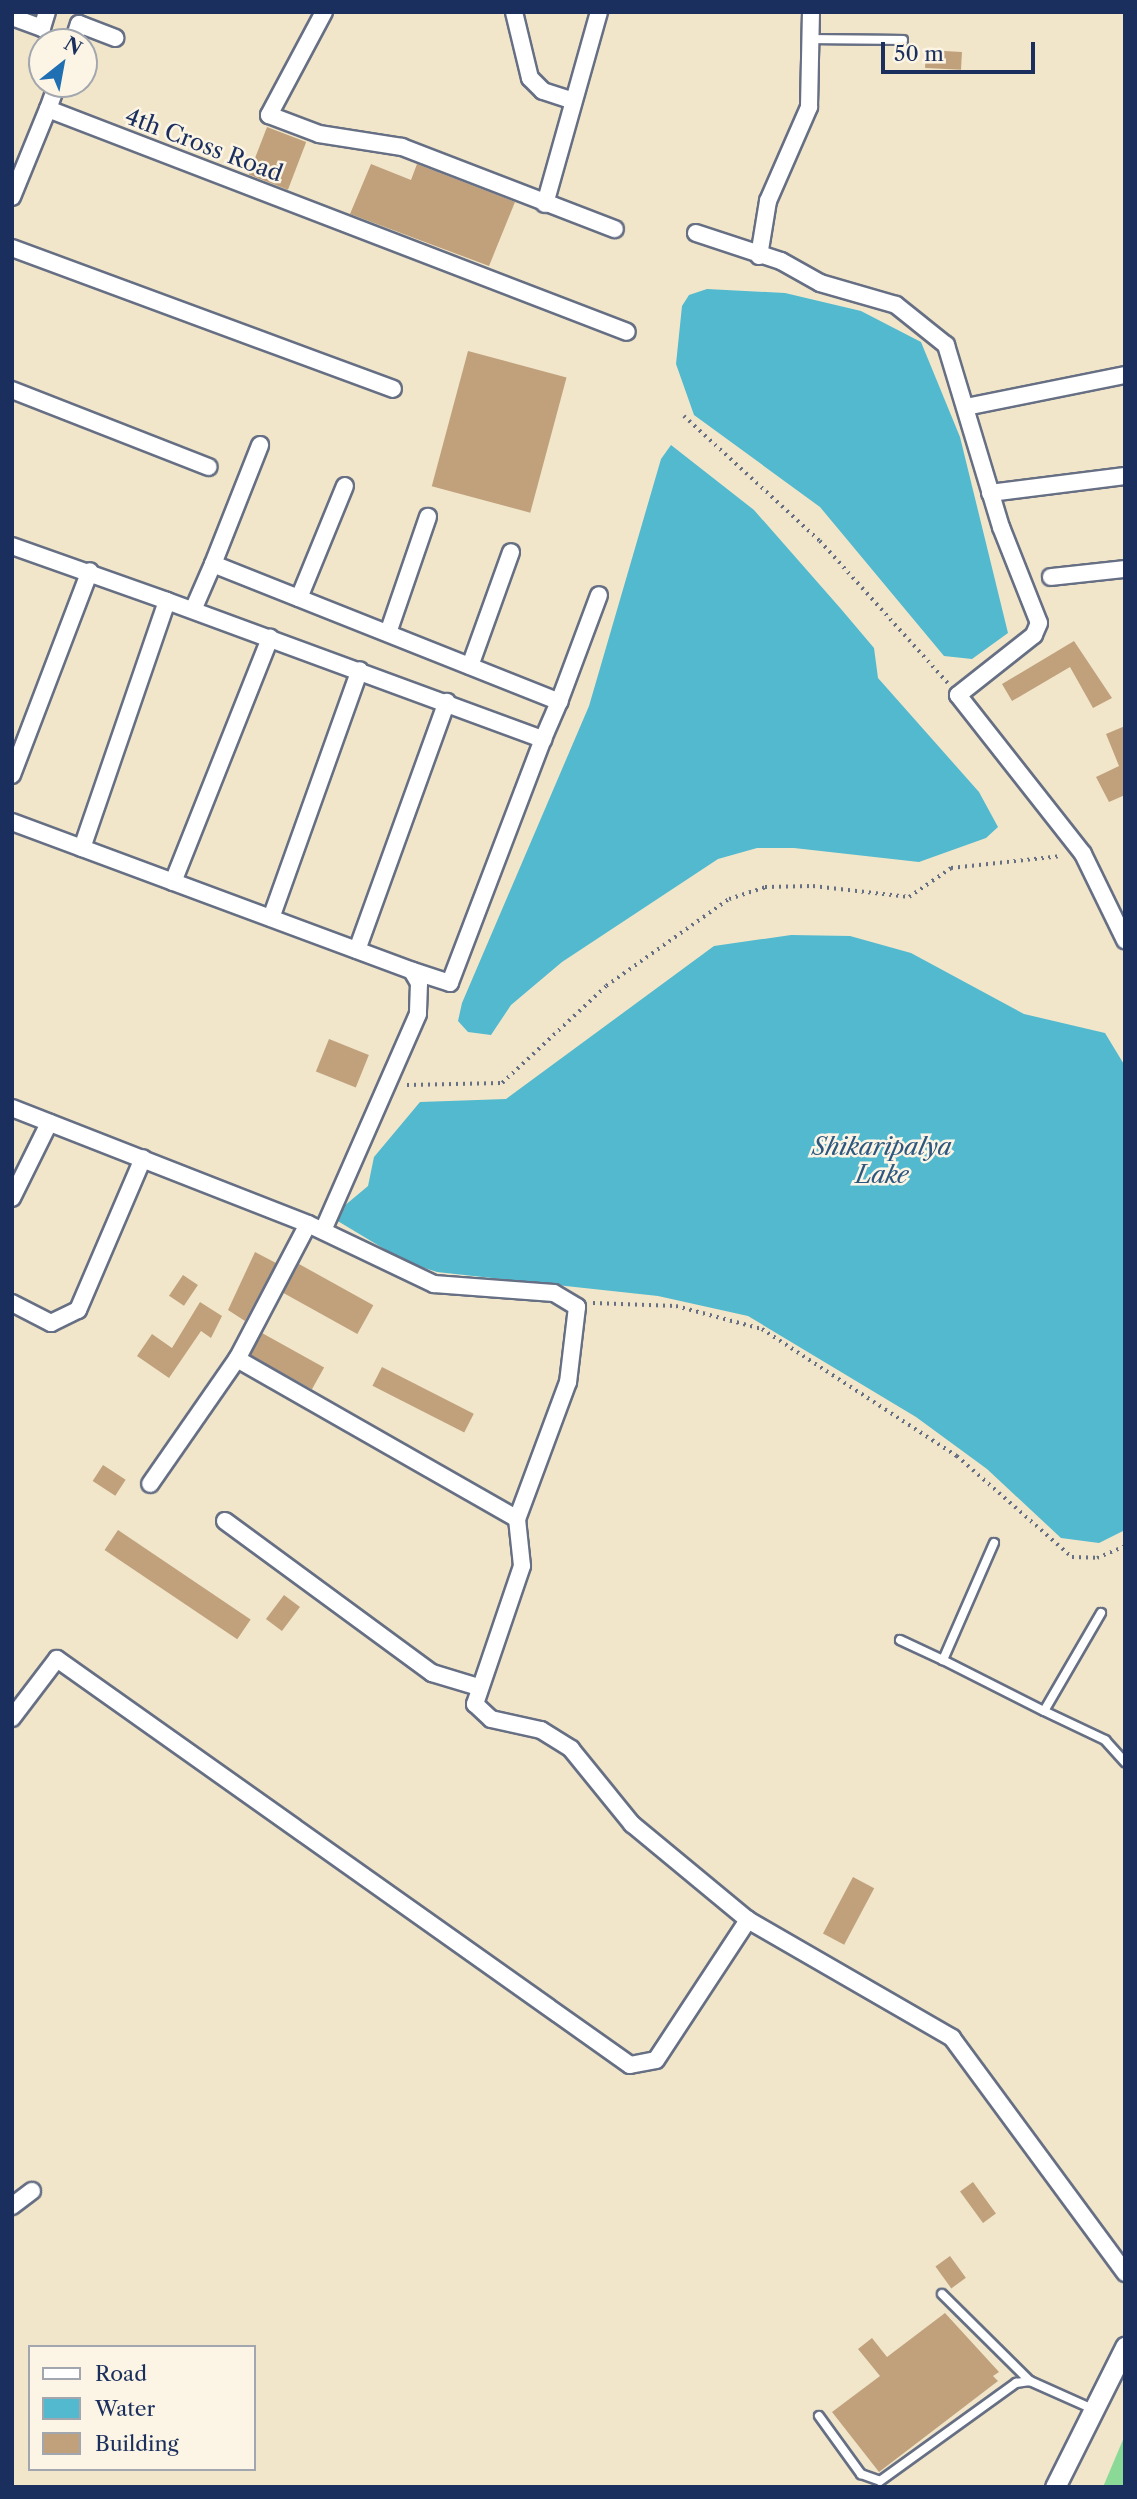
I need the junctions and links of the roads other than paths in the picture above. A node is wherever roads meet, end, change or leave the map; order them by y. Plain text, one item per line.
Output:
1 (47, 12) edge
2 (324, 12) edge
3 (514, 12) edge
4 (599, 12) edge
5 (811, 12) edge
6 (12, 16) edge
7 (98, 31) edge
8 (115, 38) dead end
9 (810, 39) junction
10 (903, 40) dead end
11 (52, 98) edge
12 (573, 101) junction
13 (48, 109) junction
14 (12, 197) edge
15 (545, 204) junction
16 (615, 229) dead end
17 (696, 233) dead end
18 (12, 248) edge
19 (759, 256) junction
20 (627, 332) dead end
21 (1125, 375) edge
22 (393, 389) dead end
23 (12, 390) edge
24 (966, 407) junction
25 (260, 445) dead end
26 (208, 467) dead end
27 (1125, 476) edge
28 (345, 486) dead end
29 (990, 493) junction
30 (428, 517) dead end
31 (12, 547) edge
32 (511, 552) dead end
33 (213, 564) junction
34 (1125, 569) edge
35 (90, 571) junction
36 (1051, 577) dead end
37 (599, 595) dead end
38 (299, 598) junction
39 (167, 601) junction
40 (193, 610) junction
41 (388, 634) junction
42 (270, 638) junction
43 (470, 666) junction
44 (360, 670) junction
45 (447, 702) junction
46 (559, 702) junction
47 (543, 739) junction
48 (12, 775) edge
49 (12, 822) edge
50 (82, 848) junction
51 (173, 882) junction
52 (271, 918) junction
53 (1125, 940) edge
54 (357, 950) junction
55 (412, 971) junction
56 (12, 1108) edge
57 (49, 1123) junction
58 (143, 1158) junction
59 (12, 1198) edge
60 (315, 1227) junction
61 (12, 1303) edge
62 (237, 1359) junction
63 (150, 1484) dead end
64 (517, 1519) junction
65 (225, 1521) dead end
66 (994, 1543) dead end
67 (1101, 1613) dead end
68 (901, 1640) dead end
69 (943, 1660) junction
70 (478, 1687) junction
71 (1044, 1710) junction
72 (12, 1718) edge
73 (1125, 1762) edge
74 (748, 1920) junction
75 (32, 2191) dead end
76 (12, 2206) edge
77 (1125, 2273) edge
78 (942, 2294) dead end
79 (1125, 2347) edge
80 (1030, 2381) junction
81 (1094, 2409) junction
82 (819, 2416) dead end
83 (1055, 2487) edge

1 - 6 street
2 - 15 street
3 - 12 street
4 - 12 street
5 - 9 street
7 - 8 street
9 - 10 lane
9 - 19 street
11 - 13 street
12 - 15 street
13 - 14 street
13 - 20 street, 4th Cross Road
15 - 16 street
17 - 19 street
18 - 22 street
19 - 24 street
21 - 24 street
23 - 26 street
24 - 29 street
25 - 33 street
27 - 29 street
28 - 38 street
29 - 53 street
30 - 41 street
31 - 35 street
32 - 43 street
33 - 38 street
33 - 40 street
34 - 36 street
35 - 39 street
35 - 48 street
37 - 46 street
38 - 41 street
39 - 40 street
39 - 50 street
40 - 42 street
41 - 43 street
42 - 44 street
42 - 51 street
43 - 46 street
44 - 45 street
44 - 52 street
45 - 47 street
45 - 54 street
46 - 47 street
47 - 55 street
49 - 50 street
50 - 51 street
51 - 52 street
52 - 54 street
54 - 55 street
55 - 60 street
56 - 57 street
57 - 58 street
57 - 59 street
58 - 60 street
58 - 61 street
60 - 62 street
60 - 64 street
62 - 63 street
62 - 64 street
64 - 70 street
65 - 70 street
66 - 69 lane
67 - 71 lane
68 - 69 lane
69 - 71 lane
70 - 74 street
71 - 73 lane
72 - 74 street
74 - 77 street
75 - 76 street
78 - 80 lane
79 - 81 street
80 - 81 lane
80 - 82 lane
81 - 83 street

